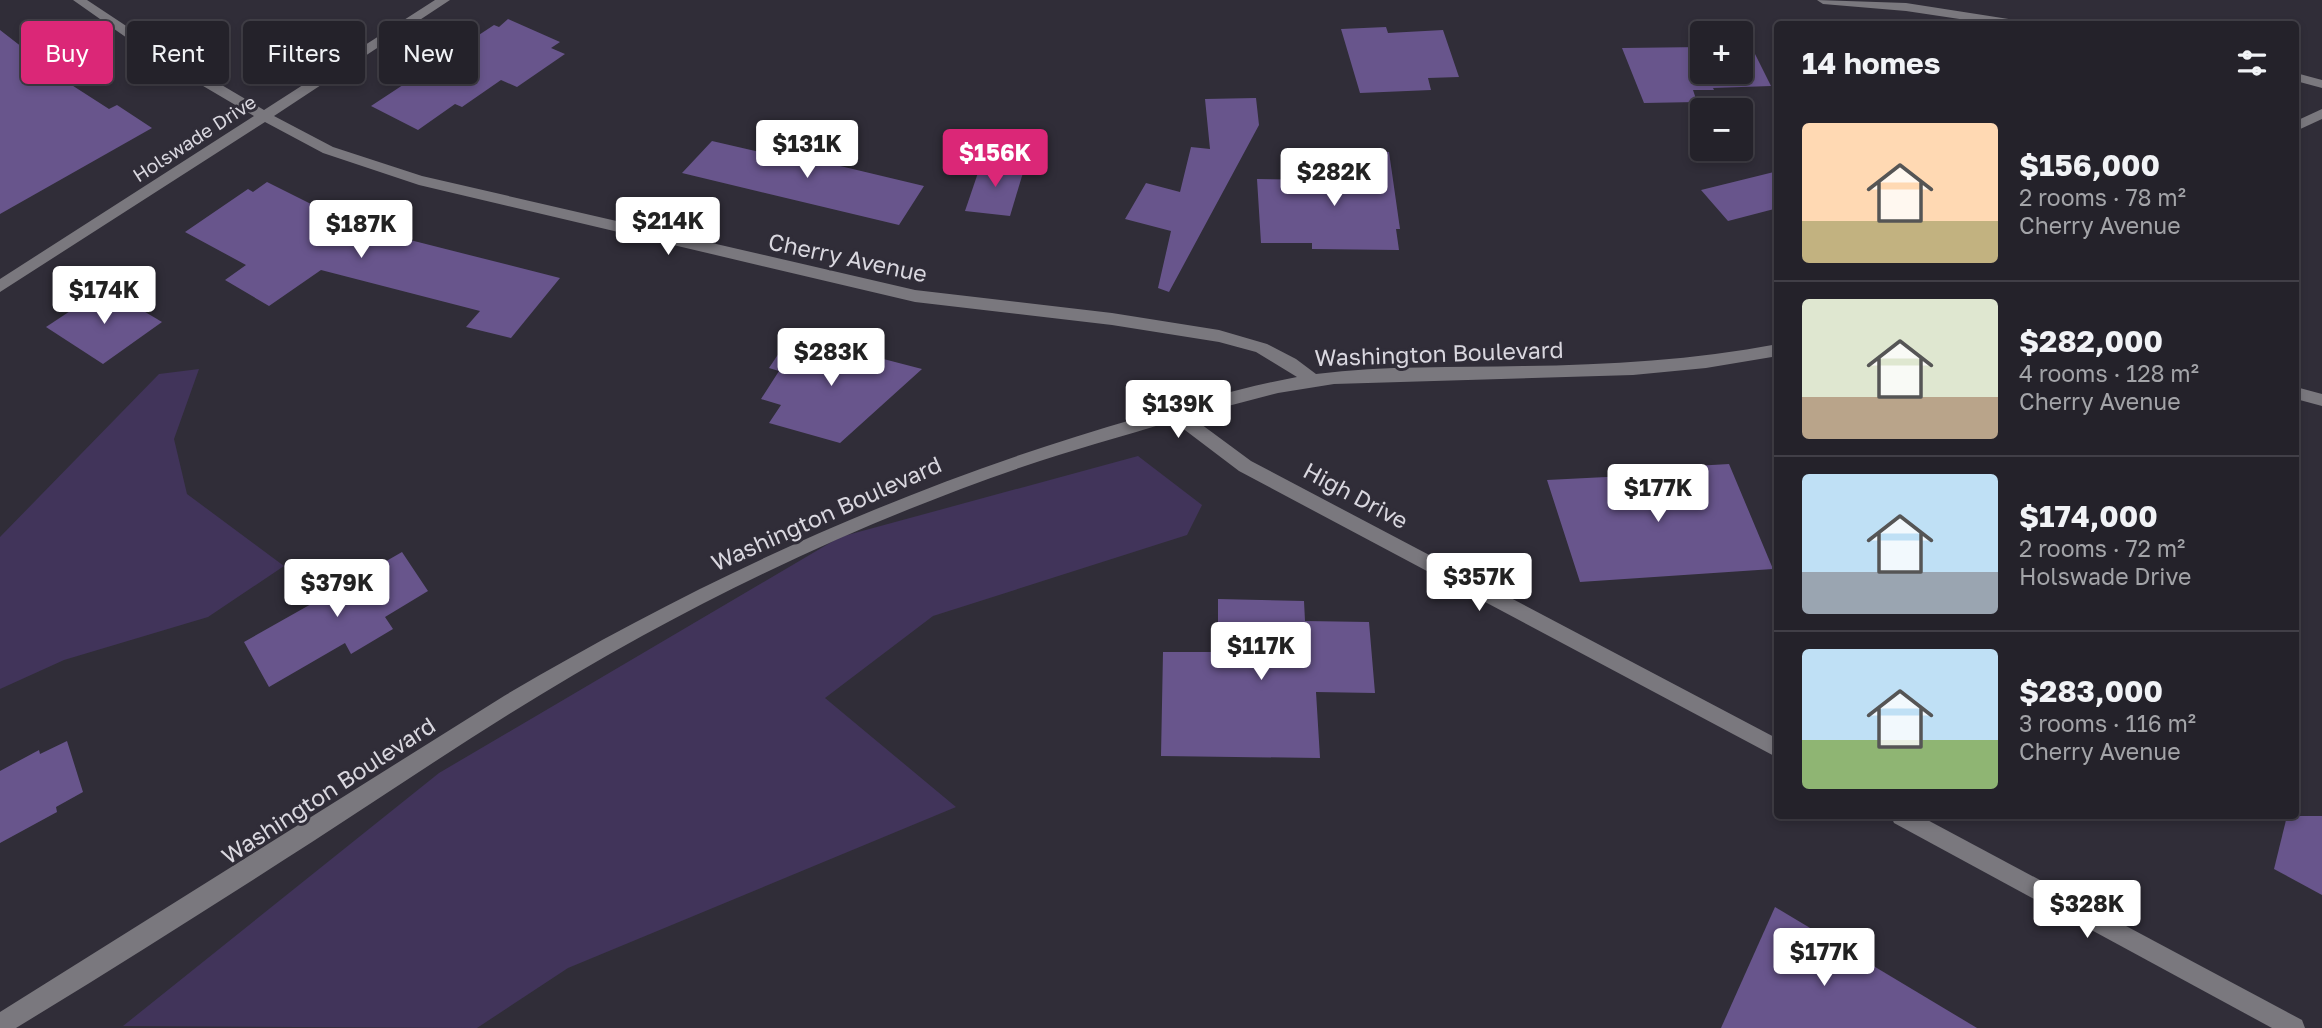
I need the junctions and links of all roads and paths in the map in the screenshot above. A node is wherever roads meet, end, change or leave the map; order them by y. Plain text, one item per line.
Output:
1 (79, 0) edge
2 (443, 0) edge
3 (1823, 0) edge
4 (1996, 21) edge
5 (2299, 78) edge
6 (2322, 84) edge
7 (2322, 113) edge
8 (264, 116) junction
9 (2299, 125) edge
10 (0, 286) edge
11 (1774, 351) edge
12 (1313, 381) junction
13 (2299, 394) edge
14 (2322, 400) edge
15 (1176, 414) junction
16 (1774, 747) edge
17 (1907, 819) edge
18 (0, 1025) edge
19 (2294, 1028) edge

1 - 8 street, Cherry Avenue
2 - 8 street, Holswade Drive
3 - 4 street
5 - 6 street
7 - 9 street
8 - 10 street, Holswade Drive
8 - 12 street, Cherry Avenue
11 - 12 street, Washington Boulevard
12 - 15 street, Washington Boulevard
13 - 14 street
15 - 16 street, High Drive
15 - 18 street, Washington Boulevard
17 - 19 street

